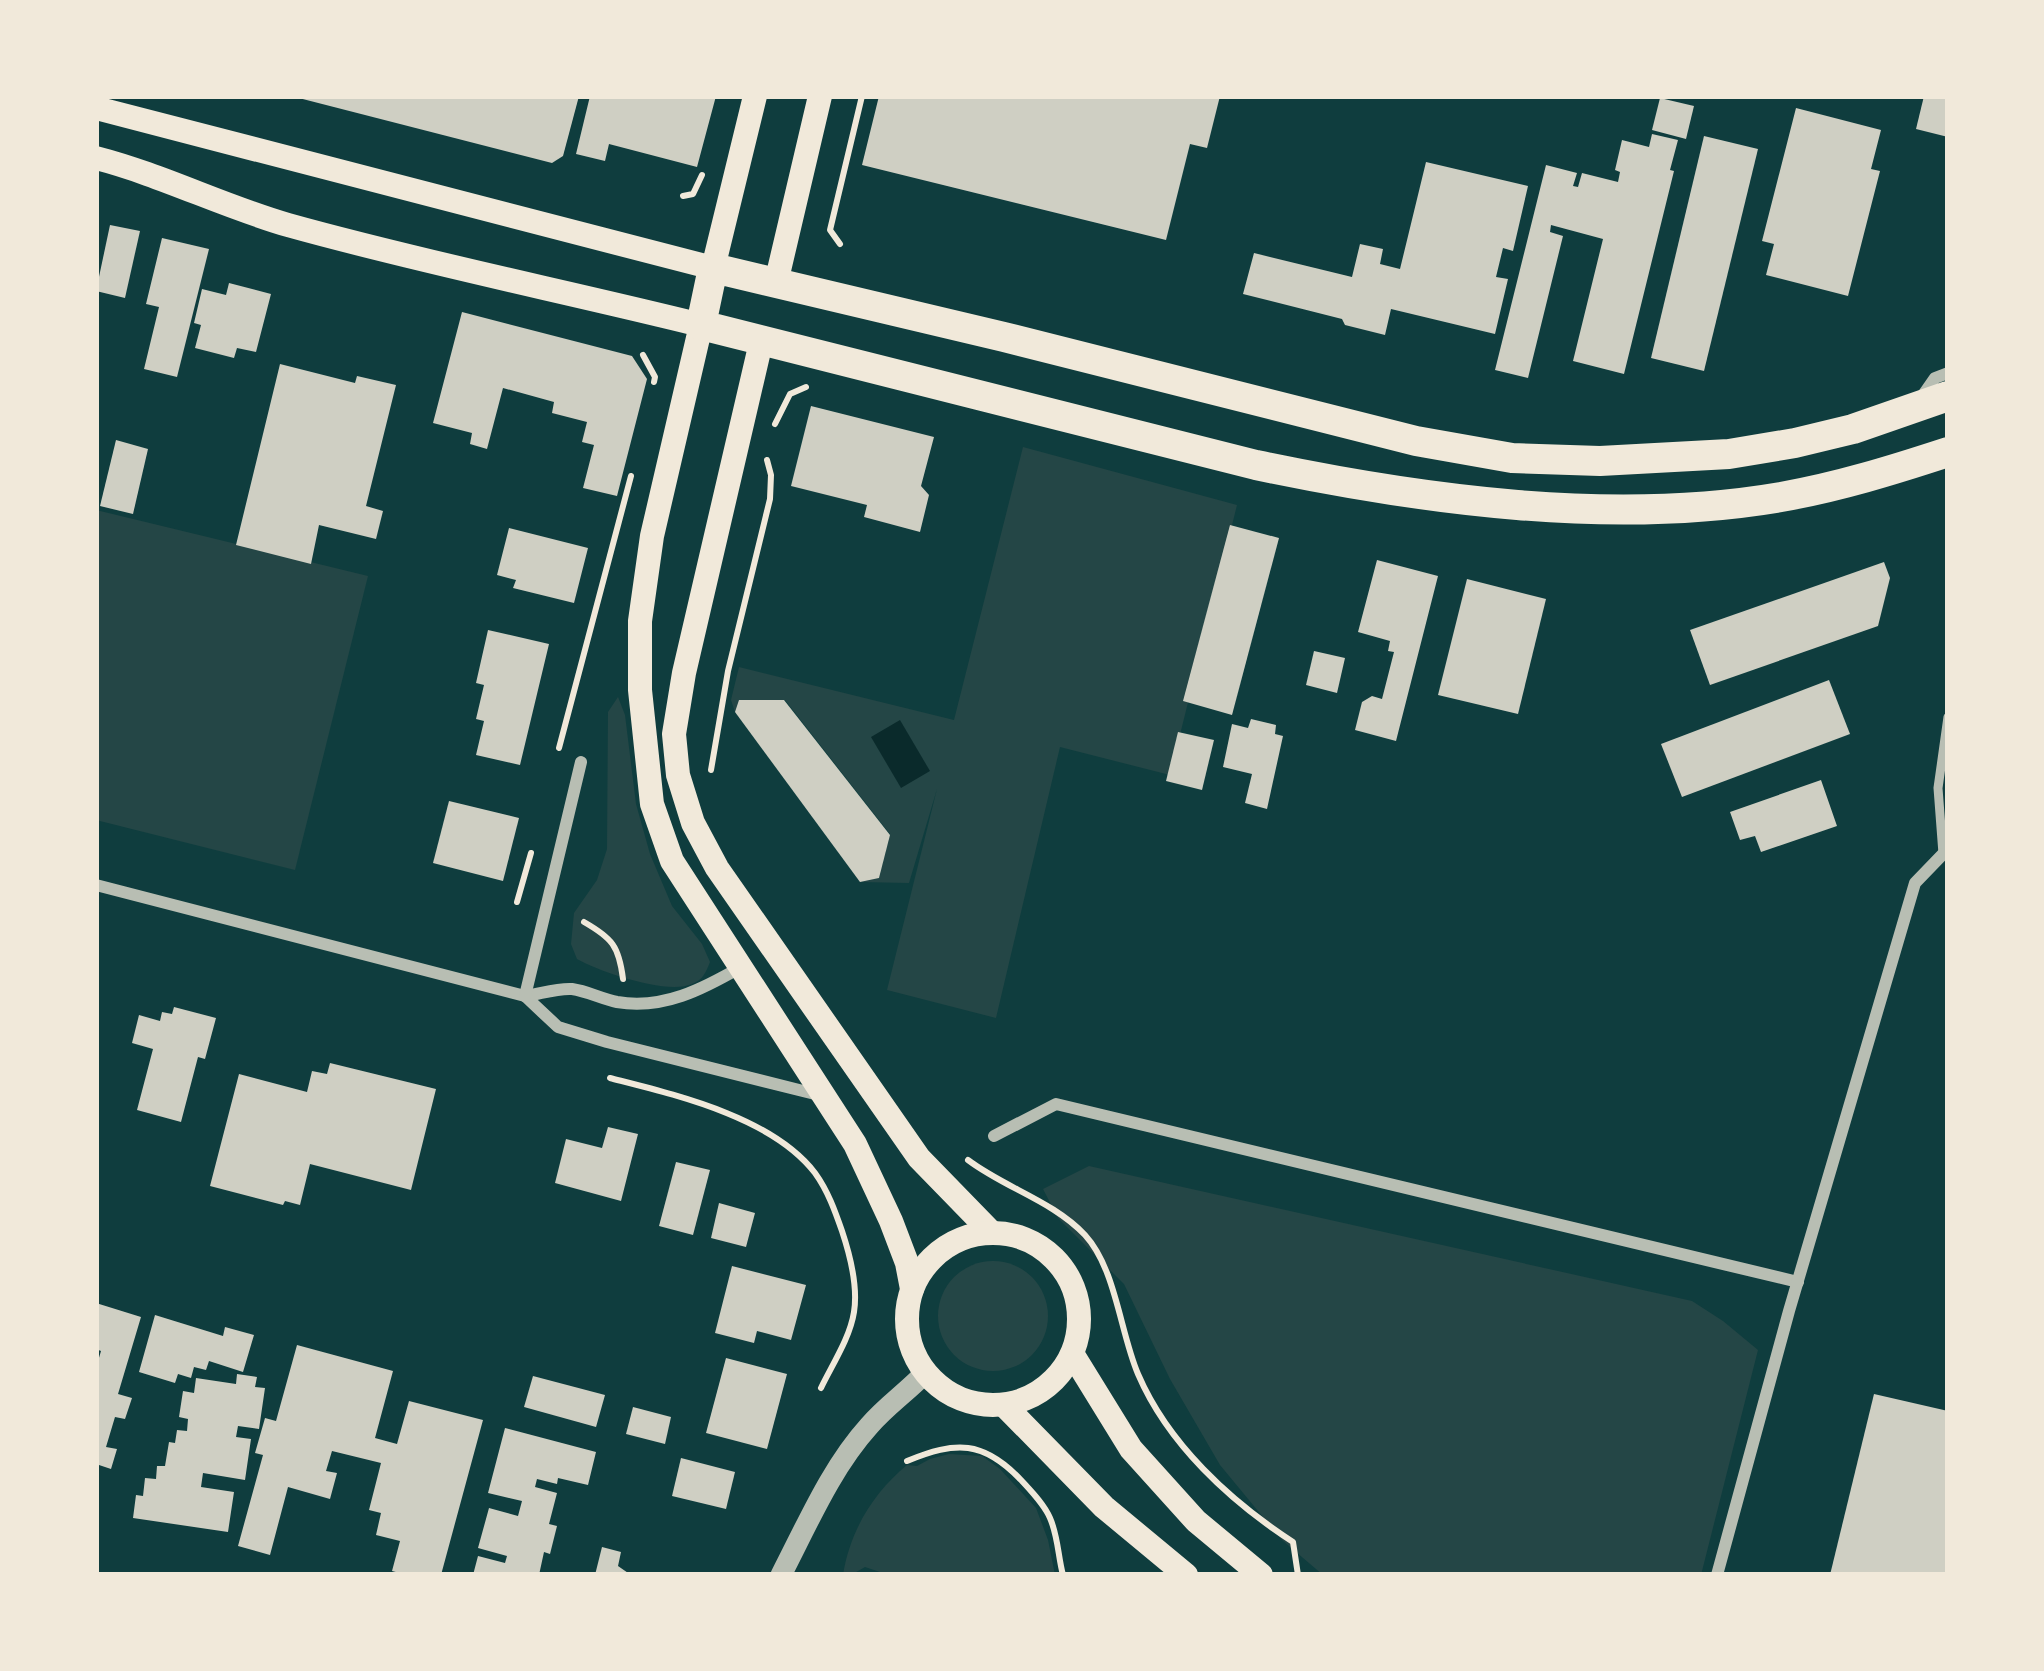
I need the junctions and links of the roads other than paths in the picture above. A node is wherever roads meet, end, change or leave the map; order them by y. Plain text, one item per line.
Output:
1 (755, 96) edge
2 (820, 96) edge
3 (96, 108) edge
4 (96, 158) edge
5 (713, 268) junction
6 (776, 283) junction
7 (701, 325) junction
8 (761, 338) junction
9 (1948, 373) edge
10 (1948, 396) edge
11 (1915, 406) junction
12 (1948, 452) edge
13 (1948, 717) edge
14 (581, 762) dead end
15 (1943, 854) joint
16 (96, 885) edge
17 (741, 967) junction
18 (525, 996) junction
19 (826, 1096) junction
20 (994, 1136) dead end
21 (992, 1233) junction
22 (1798, 1282) junction
23 (912, 1289) junction
24 (1073, 1355) junction
25 (925, 1373) junction
26 (1005, 1406) junction
27 (781, 1575) edge
28 (1186, 1575) edge
29 (1262, 1575) edge
30 (1717, 1575) edge

1 - 5 main road
2 - 6 main road
3 - 5 main road
4 - 7 main road
5 - 6 main road
5 - 7 main road
6 - 8 main road
6 - 11 main road
7 - 8 main road
7 - 17 main road
8 - 12 main road
8 - 21 main road
9 - 11 street
10 - 11 main road
13 - 15 lane
14 - 18 street
15 - 22 street
16 - 18 street
17 - 18 street
17 - 19 main road
18 - 19 street
19 - 23 main road
20 - 22 street
21 - 23 main road
21 - 24 main road
22 - 30 street
23 - 25 main road
24 - 26 main road
24 - 29 main road
25 - 26 main road
25 - 27 street
26 - 28 main road

